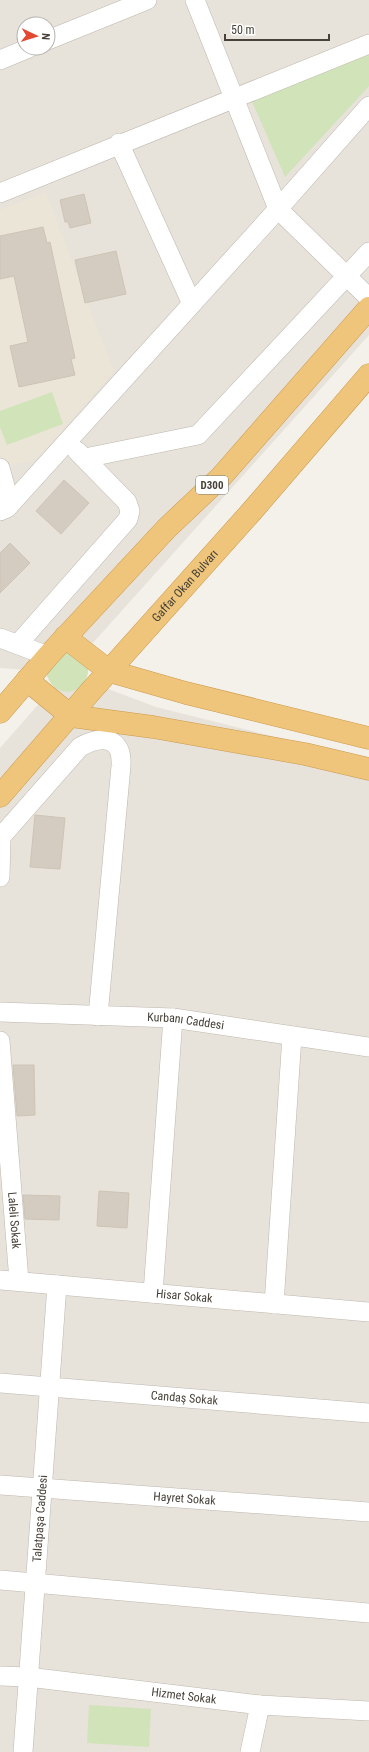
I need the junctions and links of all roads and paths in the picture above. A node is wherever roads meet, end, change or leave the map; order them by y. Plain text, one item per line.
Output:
1 (147, 0) edge
2 (195, 0) edge
3 (56, 37) edge
4 (369, 44) edge
5 (16, 53) edge
6 (0, 60) edge
7 (234, 98) junction
8 (369, 106) edge
9 (119, 143) junction
10 (0, 193) edge
11 (278, 209) junction
12 (369, 252) edge
13 (347, 277) junction
14 (369, 298) edge
15 (192, 304) junction
16 (369, 308) edge
17 (369, 375) edge
18 (67, 442) junction
19 (85, 458) junction
20 (0, 468) edge
21 (5, 508) edge
22 (65, 637) junction
23 (0, 638) edge
24 (18, 644) junction
25 (48, 656) junction
26 (109, 671) junction
27 (27, 680) junction
28 (0, 712) edge
29 (71, 716) junction
30 (369, 738) edge
31 (369, 769) edge
32 (0, 796) edge
33 (0, 838) edge
34 (0, 877) edge
35 (0, 1012) edge
36 (98, 1016) junction
37 (173, 1018) junction
38 (292, 1036) junction
39 (0, 1046) edge
40 (369, 1047) edge
41 (9, 1280) edge
42 (57, 1284) junction
43 (153, 1293) junction
44 (274, 1304) junction
45 (369, 1312) edge
46 (0, 1383) edge
47 (49, 1388) junction
48 (369, 1413) edge
49 (0, 1485) edge
50 (42, 1488) junction
51 (369, 1512) edge
52 (0, 1580) edge
53 (35, 1583) junction
54 (369, 1613) edge
55 (0, 1676) edge
56 (28, 1677) junction
57 (260, 1705) junction
58 (369, 1711) edge
59 (23, 1752) edge
60 (250, 1752) edge

1 - 3 street
2 - 7 street
4 - 7 street
5 - 6 street
7 - 9 street
7 - 11 street
8 - 11 street
9 - 10 street
9 - 15 street
11 - 13 street
11 - 15 street
12 - 13 street
13 - 14 street
13 - 19 street
15 - 18 street
16 - 22 highway, D300
17 - 26 highway, Gaffar Okan Bulvarı
18 - 19 street
18 - 21 street
19 - 24 street
20 - 21 street
22 - 25 highway, D300
22 - 26 highway
23 - 24 street
24 - 25 street
25 - 27 highway, D300
26 - 29 highway, Gaffar Okan Bulvarı
26 - 30 highway
27 - 28 highway, D300
27 - 29 highway
29 - 31 highway
29 - 32 highway, Gaffar Okan Bulvarı
33 - 34 street
33 - 36 street
35 - 36 street, Kurbanı Caddesi
36 - 37 street, Kurbanı Caddesi
37 - 38 street, Kurbanı Caddesi
37 - 43 street
38 - 40 street, Kurbanı Caddesi
38 - 44 street
39 - 41 street, Laleli Sokak
41 - 42 street, Hisar Sokak
42 - 43 street, Hisar Sokak
42 - 47 street, Talatpaşa Caddesi
43 - 44 street, Hisar Sokak
44 - 45 street, Hisar Sokak
46 - 47 street, Candaş Sokak
47 - 48 street, Candaş Sokak
47 - 50 street, Talatpaşa Caddesi
49 - 50 street, Hayret Sokak
50 - 51 street, Hayret Sokak
50 - 53 street, Talatpaşa Caddesi
52 - 53 street
53 - 54 street
53 - 56 street, Talatpaşa Caddesi
55 - 56 street, Hizmet Sokak
56 - 57 street, Hizmet Sokak
56 - 59 street, Talatpaşa Caddesi
57 - 58 street, Hizmet Sokak
57 - 60 street

